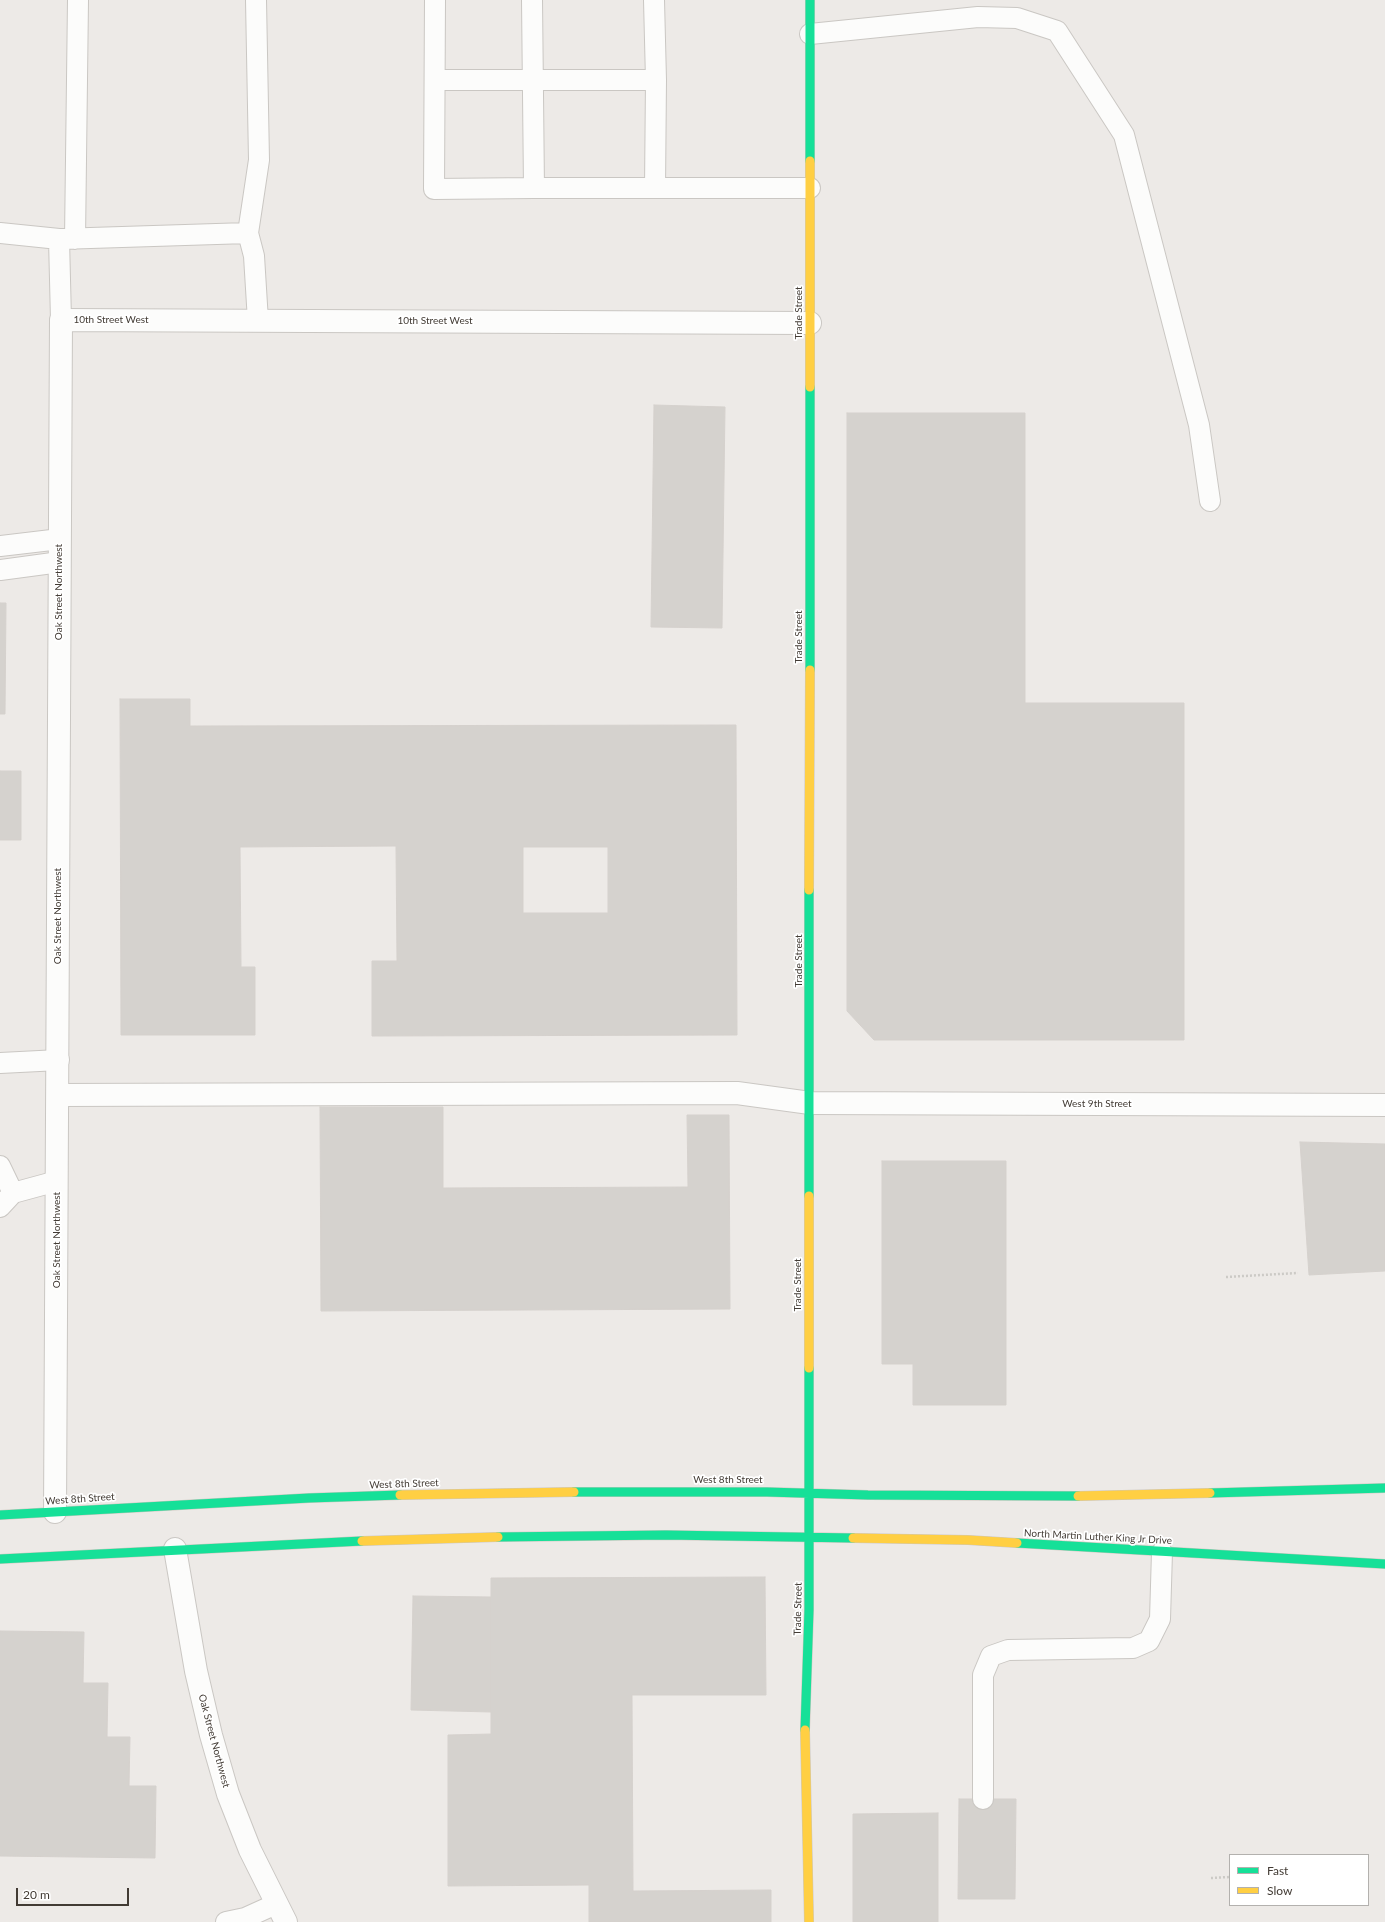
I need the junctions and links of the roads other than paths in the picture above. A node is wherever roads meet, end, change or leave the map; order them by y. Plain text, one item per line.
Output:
1 (78, 0) edge
2 (256, 0) edge
3 (435, 0) edge
4 (532, 0) edge
5 (654, 0) edge
6 (810, 0) edge
7 (810, 34) junction
8 (435, 80) junction
9 (532, 80) junction
10 (656, 80) junction
11 (534, 188) junction
12 (655, 188) junction
13 (810, 188) junction
14 (0, 233) edge
15 (248, 233) junction
16 (67, 239) junction
17 (60, 320) junction
18 (258, 321) junction
19 (810, 323) junction
20 (1210, 501) dead end
21 (60, 539) junction
22 (0, 546) edge
23 (60, 562) junction
24 (0, 570) edge
25 (58, 1060) junction
26 (0, 1063) edge
27 (58, 1095) junction
28 (810, 1103) junction
29 (1385, 1104) edge
30 (0, 1166) edge
31 (57, 1181) junction
32 (7, 1200) edge
33 (1385, 1488) edge
34 (809, 1494) junction
35 (56, 1512) junction
36 (0, 1514) edge
37 (809, 1538) junction
38 (175, 1549) junction
39 (1162, 1552) junction
40 (0, 1559) edge
41 (1385, 1564) edge
42 (983, 1799) dead end
43 (281, 1913) edge
44 (226, 1922) edge
45 (809, 1922) edge

1 - 16 lane
2 - 15 lane
3 - 8 lane
4 - 9 lane
5 - 10 lane
6 - 7 main road, Trade Street
7 - 13 main road, Trade Street
7 - 20 lane
8 - 9 lane
8 - 11 lane
9 - 10 lane
9 - 11 lane
10 - 12 lane
11 - 12 lane
12 - 13 lane
13 - 19 main road, Trade Street
14 - 16 lane
15 - 16 lane
15 - 18 lane
16 - 17 lane
17 - 18 street, 10th Street West
17 - 21 street, Oak Street Northwest
18 - 19 street, 10th Street West
19 - 28 main road, Trade Street
21 - 22 lane
21 - 23 street, Oak Street Northwest
23 - 24 lane
23 - 25 street, Oak Street Northwest
25 - 26 lane
25 - 27 street, Oak Street Northwest
27 - 28 street, West 9th Street
27 - 31 street, Oak Street Northwest
28 - 29 street, West 9th Street
28 - 34 main road, Trade Street
30 - 32 lane
31 - 32 lane
31 - 35 street, Oak Street Northwest
33 - 34 main road
34 - 35 main road, West 8th Street
34 - 37 main road, Trade Street
35 - 36 main road, West 8th Street
37 - 38 main road
37 - 39 main road, North Martin Luther King Jr Drive
37 - 45 main road, Trade Street
38 - 40 main road
38 - 43 street, Oak Street Northwest
39 - 41 main road, North Martin Luther King Jr Drive
39 - 42 lane
43 - 44 lane

